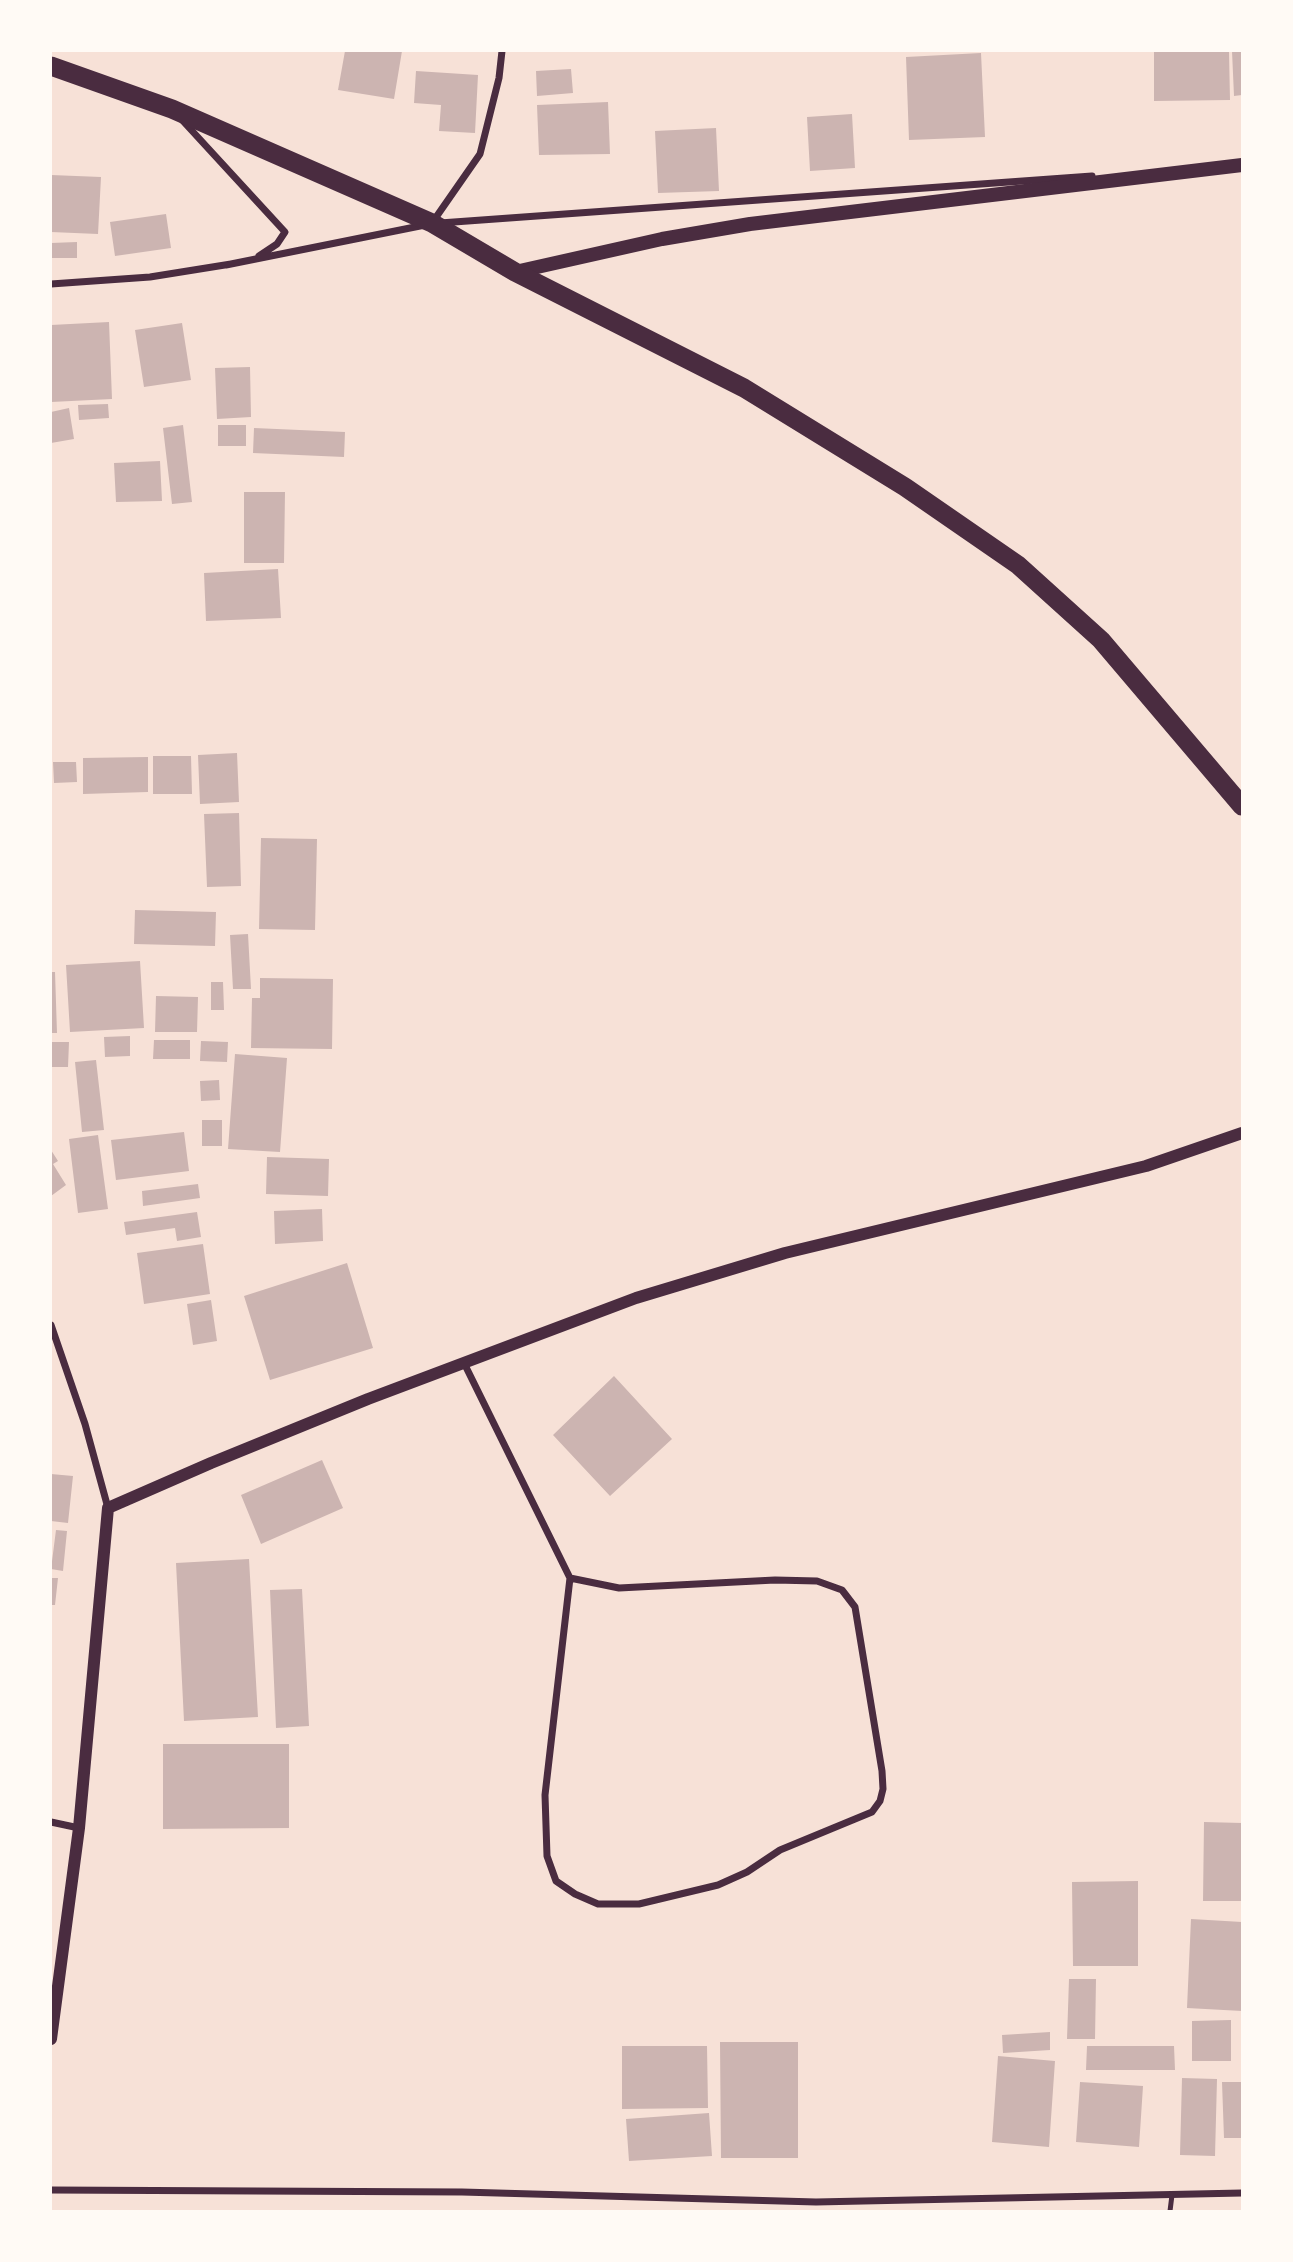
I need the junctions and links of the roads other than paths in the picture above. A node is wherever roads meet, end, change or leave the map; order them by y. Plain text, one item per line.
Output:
1 (502, 51) edge
2 (51, 66) edge
3 (172, 109) junction
4 (1242, 165) edge
5 (1225, 167) junction
6 (432, 223) junction
7 (226, 265) junction
8 (515, 272) junction
9 (51, 284) edge
10 (1242, 806) edge
11 (1242, 1133) edge
12 (51, 1325) edge
13 (464, 1363) junction
14 (108, 1508) junction
15 (570, 1578) junction
16 (51, 1822) edge
17 (79, 1828) junction
18 (51, 2039) edge
19 (51, 2190) edge
20 (1242, 2193) edge
21 (1172, 2195) junction
22 (1170, 2211) edge

1 - 6 street
2 - 3 highway
3 - 6 highway
3 - 7 street
4 - 5 main road
5 - 6 street
5 - 8 main road
6 - 7 street
6 - 8 highway
7 - 9 street
8 - 10 highway
11 - 13 street
12 - 14 street
13 - 14 street
13 - 15 street
14 - 17 street
15 - 15 street
16 - 17 street
17 - 18 street
19 - 21 street
20 - 21 street
21 - 22 lane

